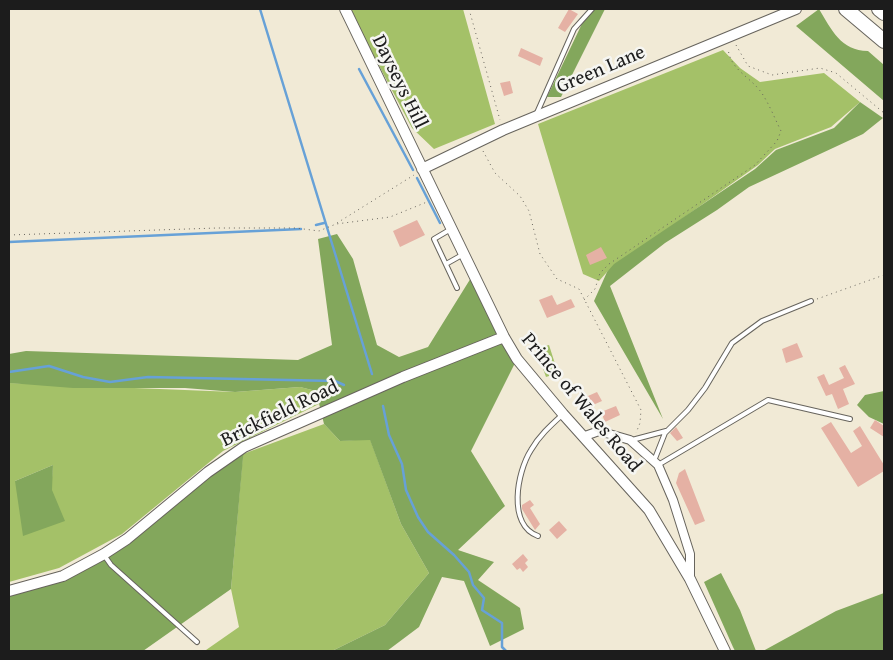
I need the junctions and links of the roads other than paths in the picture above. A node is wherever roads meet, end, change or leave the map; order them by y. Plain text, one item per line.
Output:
1 (345, 9) edge
2 (592, 9) edge
3 (846, 9) edge
4 (880, 9) edge
5 (793, 10) edge
6 (884, 13) edge
7 (884, 41) edge
8 (535, 117) junction
9 (423, 170) junction
10 (451, 229) junction
11 (464, 254) junction
12 (446, 264) junction
13 (457, 288) dead end
14 (811, 301) road end
15 (504, 337) junction
16 (563, 414) junction
17 (850, 419) dead end
18 (666, 431) junction
19 (585, 436) junction
20 (630, 440) junction
21 (656, 463) junction
22 (538, 536) dead end
23 (104, 554) junction
24 (690, 579) junction
25 (9, 591) edge
26 (197, 642) dead end
27 (725, 651) edge

1 - 9 street, Dayseys Hill
2 - 8 lane
3 - 7 highway
4 - 6 highway
5 - 8 street, Green Lane
8 - 9 street, Green Lane
9 - 10 street, Prince of Wales Road
10 - 11 street, Prince of Wales Road
10 - 12 lane
11 - 12 lane
11 - 15 street, Prince of Wales Road
12 - 13 lane
14 - 18 lane
15 - 16 street, Prince of Wales Road
15 - 23 street, Brickfield Road
16 - 19 street, Prince of Wales Road
16 - 22 lane
17 - 21 lane
18 - 20 lane
18 - 21 lane
19 - 20 street
19 - 24 street, Prince of Wales Road
20 - 21 street
21 - 24 street
23 - 25 street, Brickfield Road
23 - 26 lane
24 - 27 street, Prince of Wales Road

